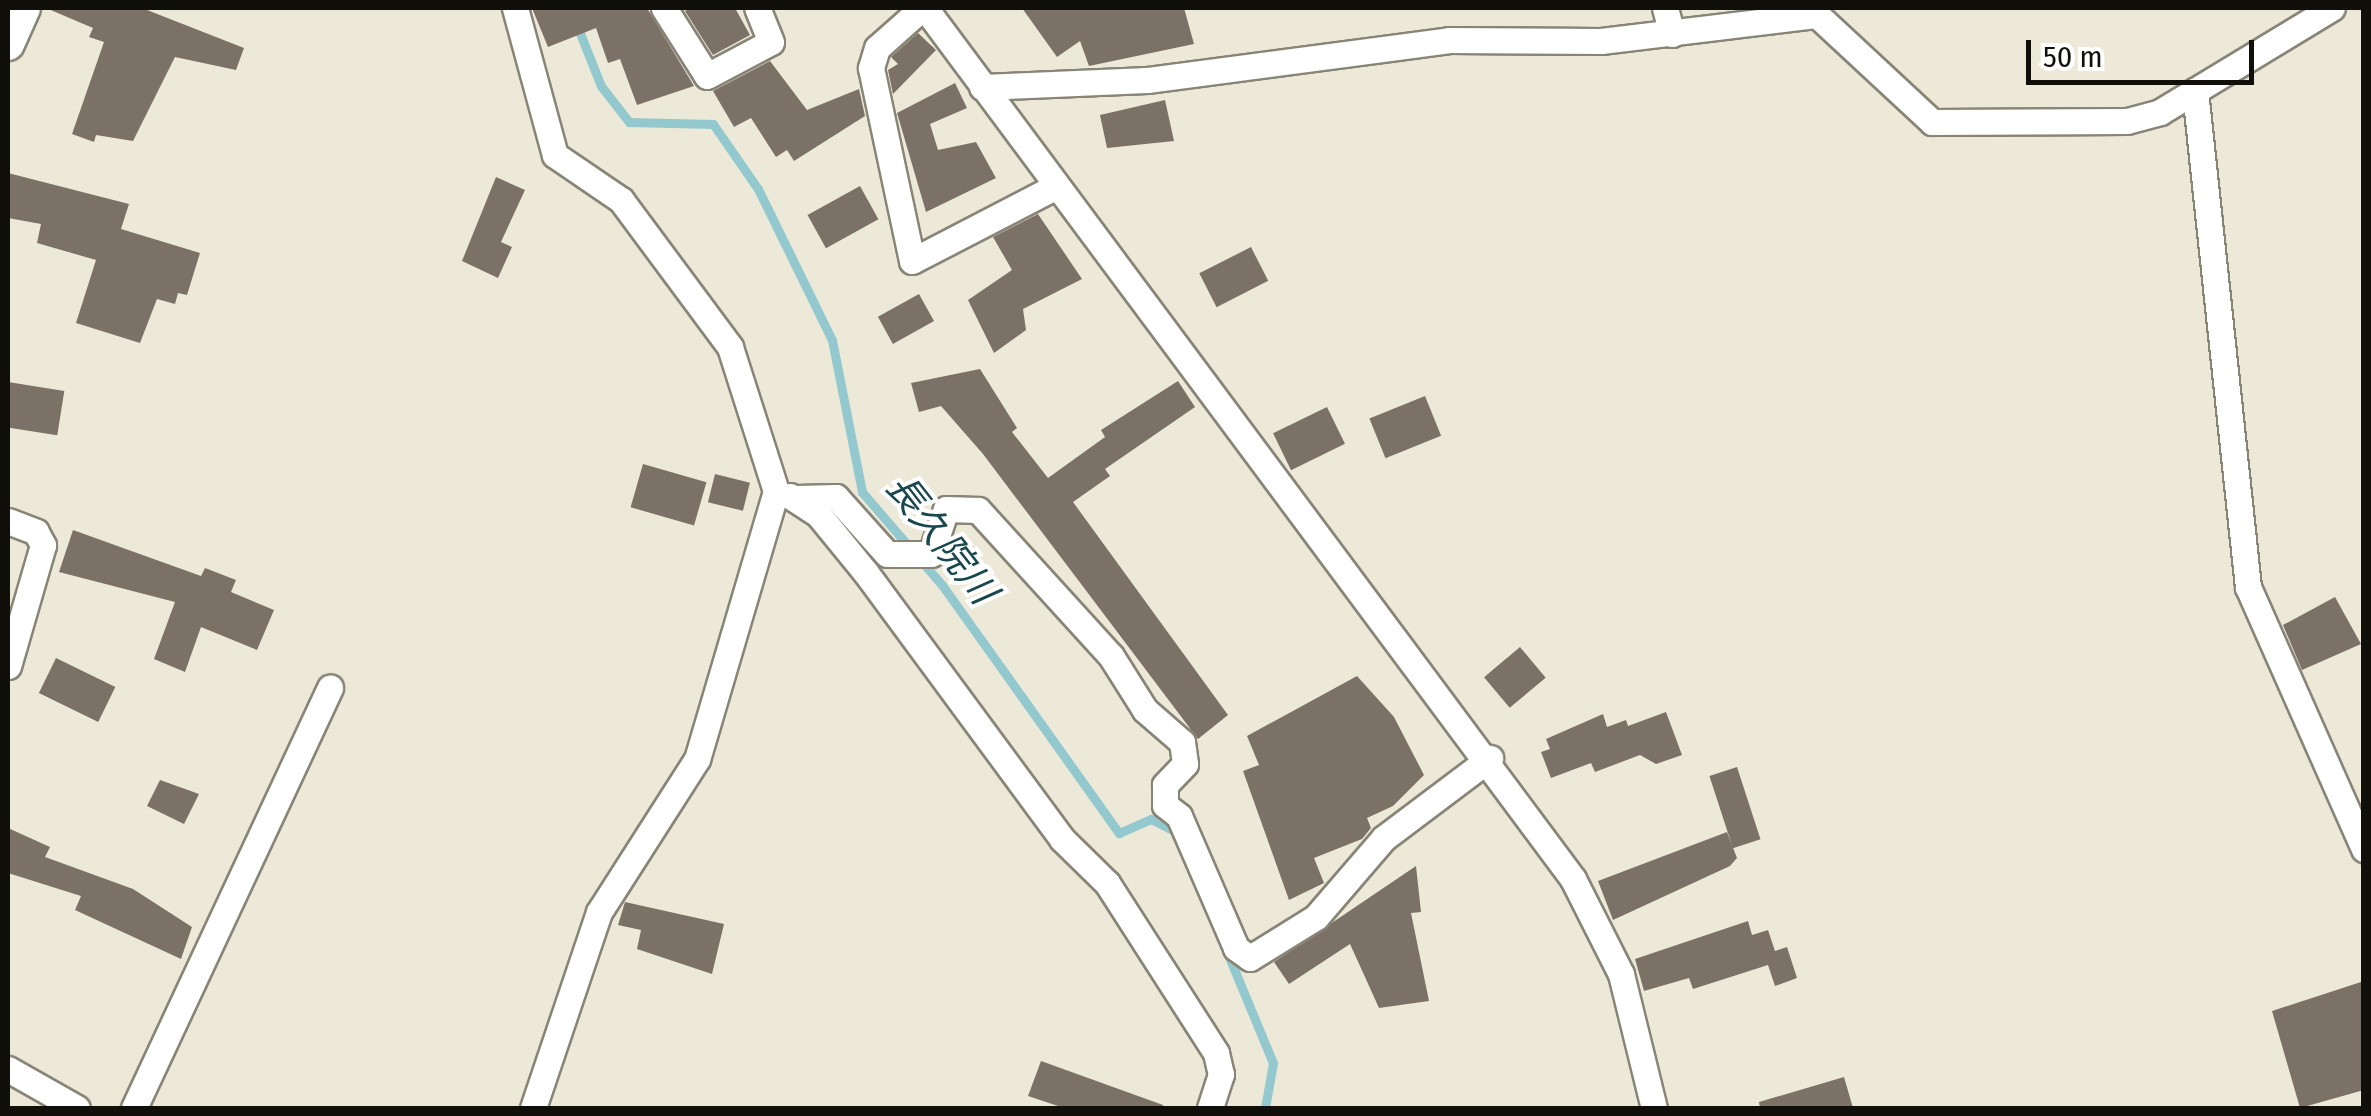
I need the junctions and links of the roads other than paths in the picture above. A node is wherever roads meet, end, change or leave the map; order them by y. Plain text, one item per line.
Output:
1 (24, 8) edge
2 (515, 8) edge
3 (664, 8) edge
4 (757, 8) edge
5 (924, 8) edge
6 (1665, 8) edge
7 (2332, 8) edge
8 (1672, 34) junction
9 (8, 44) edge
10 (982, 87) junction
11 (2195, 90) junction
12 (1055, 187) junction
13 (786, 495) junction
14 (8, 521) edge
15 (8, 666) edge
16 (330, 687) dead end
17 (1490, 758) junction
18 (2364, 850) edge
19 (8, 1069) edge
20 (77, 1108) edge
21 (134, 1108) edge
22 (533, 1108) edge
23 (1210, 1108) edge
24 (1654, 1108) edge

1 - 9 main road
2 - 13 street
3 - 4 street
5 - 10 street
5 - 12 street
6 - 8 street
7 - 11 street
8 - 10 street
8 - 11 street
10 - 12 street
11 - 18 street
12 - 17 street
13 - 17 street
13 - 22 street
13 - 23 street
14 - 15 street
16 - 21 street
17 - 24 street
19 - 20 street

